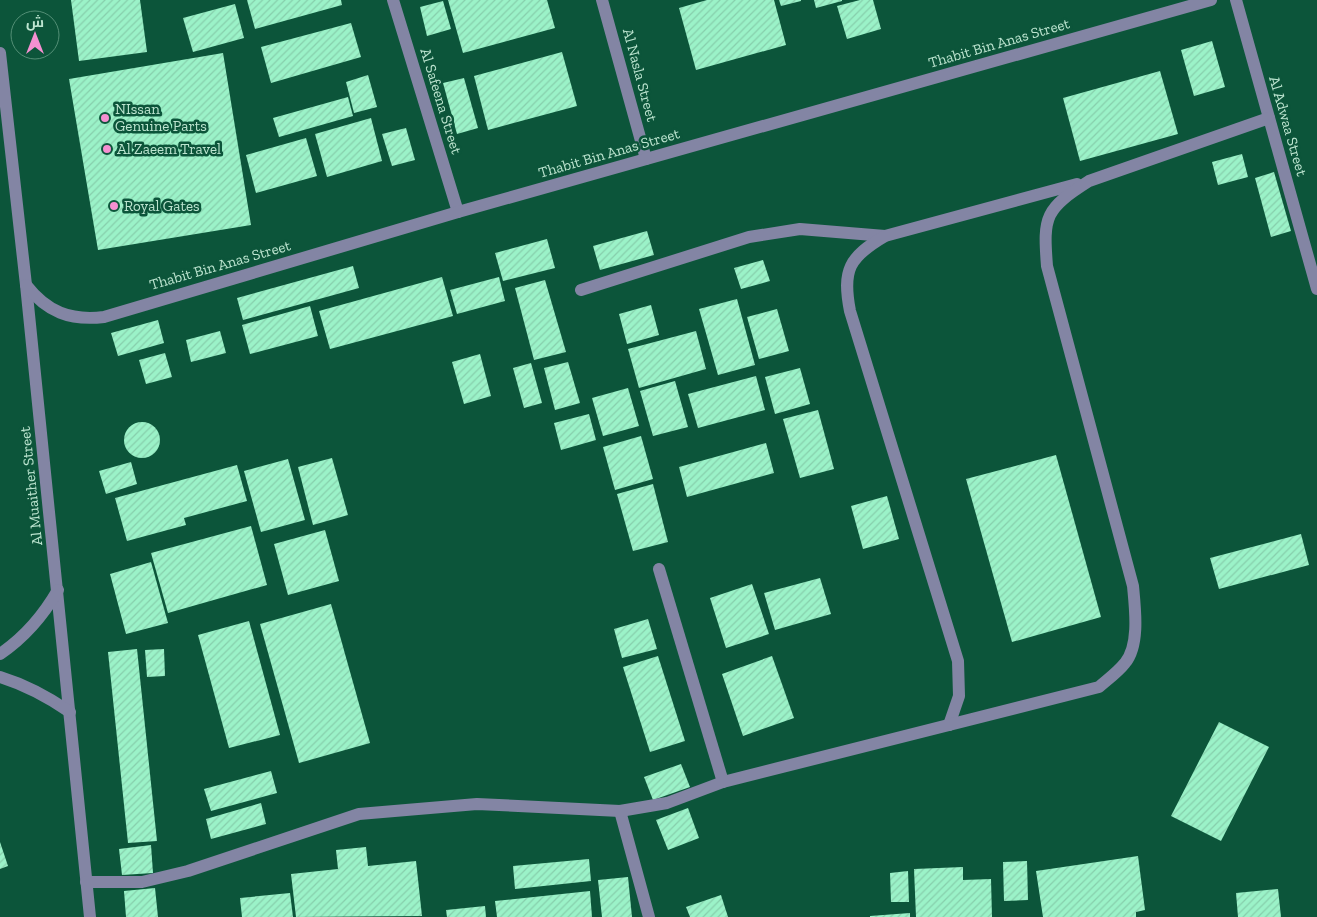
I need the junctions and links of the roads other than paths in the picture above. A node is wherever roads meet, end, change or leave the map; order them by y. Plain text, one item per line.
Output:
1 (393, 0) edge
2 (602, 0) edge
3 (1211, 0) edge
4 (1236, 0) edge
5 (0, 53) edge
6 (1269, 118) junction
7 (646, 159) junction
8 (1089, 180) junction
9 (458, 212) junction
10 (885, 236) junction
11 (26, 285) junction
12 (1317, 289) edge
13 (581, 290) dead end
14 (659, 569) dead end
15 (58, 590) junction
16 (0, 654) edge
17 (0, 677) edge
18 (70, 712) junction
19 (949, 725) junction
20 (723, 782) junction
21 (620, 811) junction
22 (86, 882) junction
23 (90, 917) edge
24 (649, 917) edge

1 - 9 street, Al Safeena Street
2 - 7 street, Al Nasla Street
3 - 7 street, Thabit Bin Anas Street
4 - 6 street, Al Adwaa Street
5 - 11 street, Al Muaither Street
6 - 8 street
6 - 12 street, Al Adwaa Street
7 - 9 street, Thabit Bin Anas Street
8 - 10 street
8 - 19 street
9 - 11 street, Thabit Bin Anas Street
10 - 13 street
10 - 19 street
11 - 15 street, Al Muaither Street
14 - 20 street
15 - 16 street
15 - 18 street, Al Muaither Street
17 - 18 street
18 - 22 street, Al Muaither Street
19 - 20 street
20 - 21 street
21 - 22 street
21 - 24 street
22 - 23 street, Al Muaither Street

